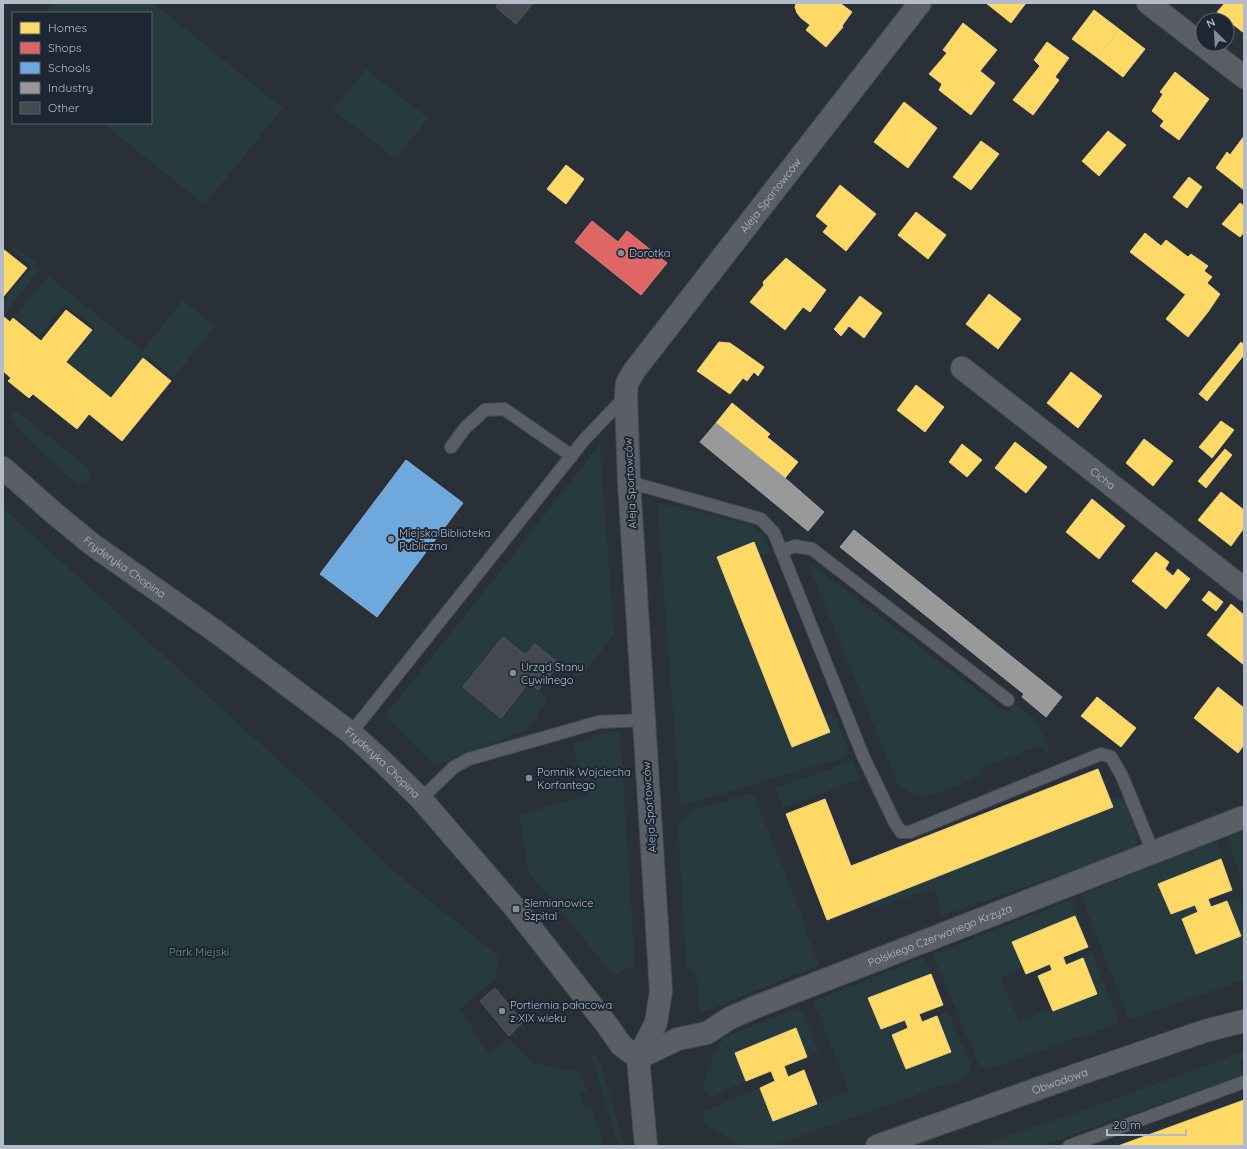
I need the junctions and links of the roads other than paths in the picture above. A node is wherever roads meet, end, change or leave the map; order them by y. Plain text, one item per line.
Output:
1 (920, 3) edge
2 (1148, 3) edge
3 (1244, 77) edge
4 (962, 368) dead end
5 (626, 395) junction
6 (451, 447) dead end
7 (572, 456) junction
8 (3, 468) edge
9 (629, 482) junction
10 (781, 551) junction
11 (1244, 589) edge
12 (1008, 700) dead end
13 (644, 720) junction
14 (351, 733) junction
15 (421, 799) junction
16 (1244, 817) edge
17 (1153, 852) junction
18 (1244, 1021) edge
19 (638, 1058) junction
20 (1244, 1082) edge
21 (646, 1146) edge
22 (877, 1146) edge
23 (1069, 1146) edge

1 - 5 street, Aleja Sportowców
2 - 3 street
4 - 11 street, Cicha
5 - 7 lane
5 - 9 street, Aleja Sportowców
6 - 7 lane
7 - 14 lane
8 - 14 street, Fryderyka Chopina
9 - 10 lane
9 - 13 street, Aleja Sportowców
10 - 12 lane
10 - 17 lane
13 - 15 lane
13 - 19 street, Aleja Sportowców
14 - 15 street, Fryderyka Chopina
15 - 19 street, Fryderyka Chopina
16 - 17 street, Polskiego Czerwonego Krzyża
17 - 19 street, Polskiego Czerwonego Krzyża
18 - 22 street, Obwodowa
19 - 21 street
20 - 23 lane

